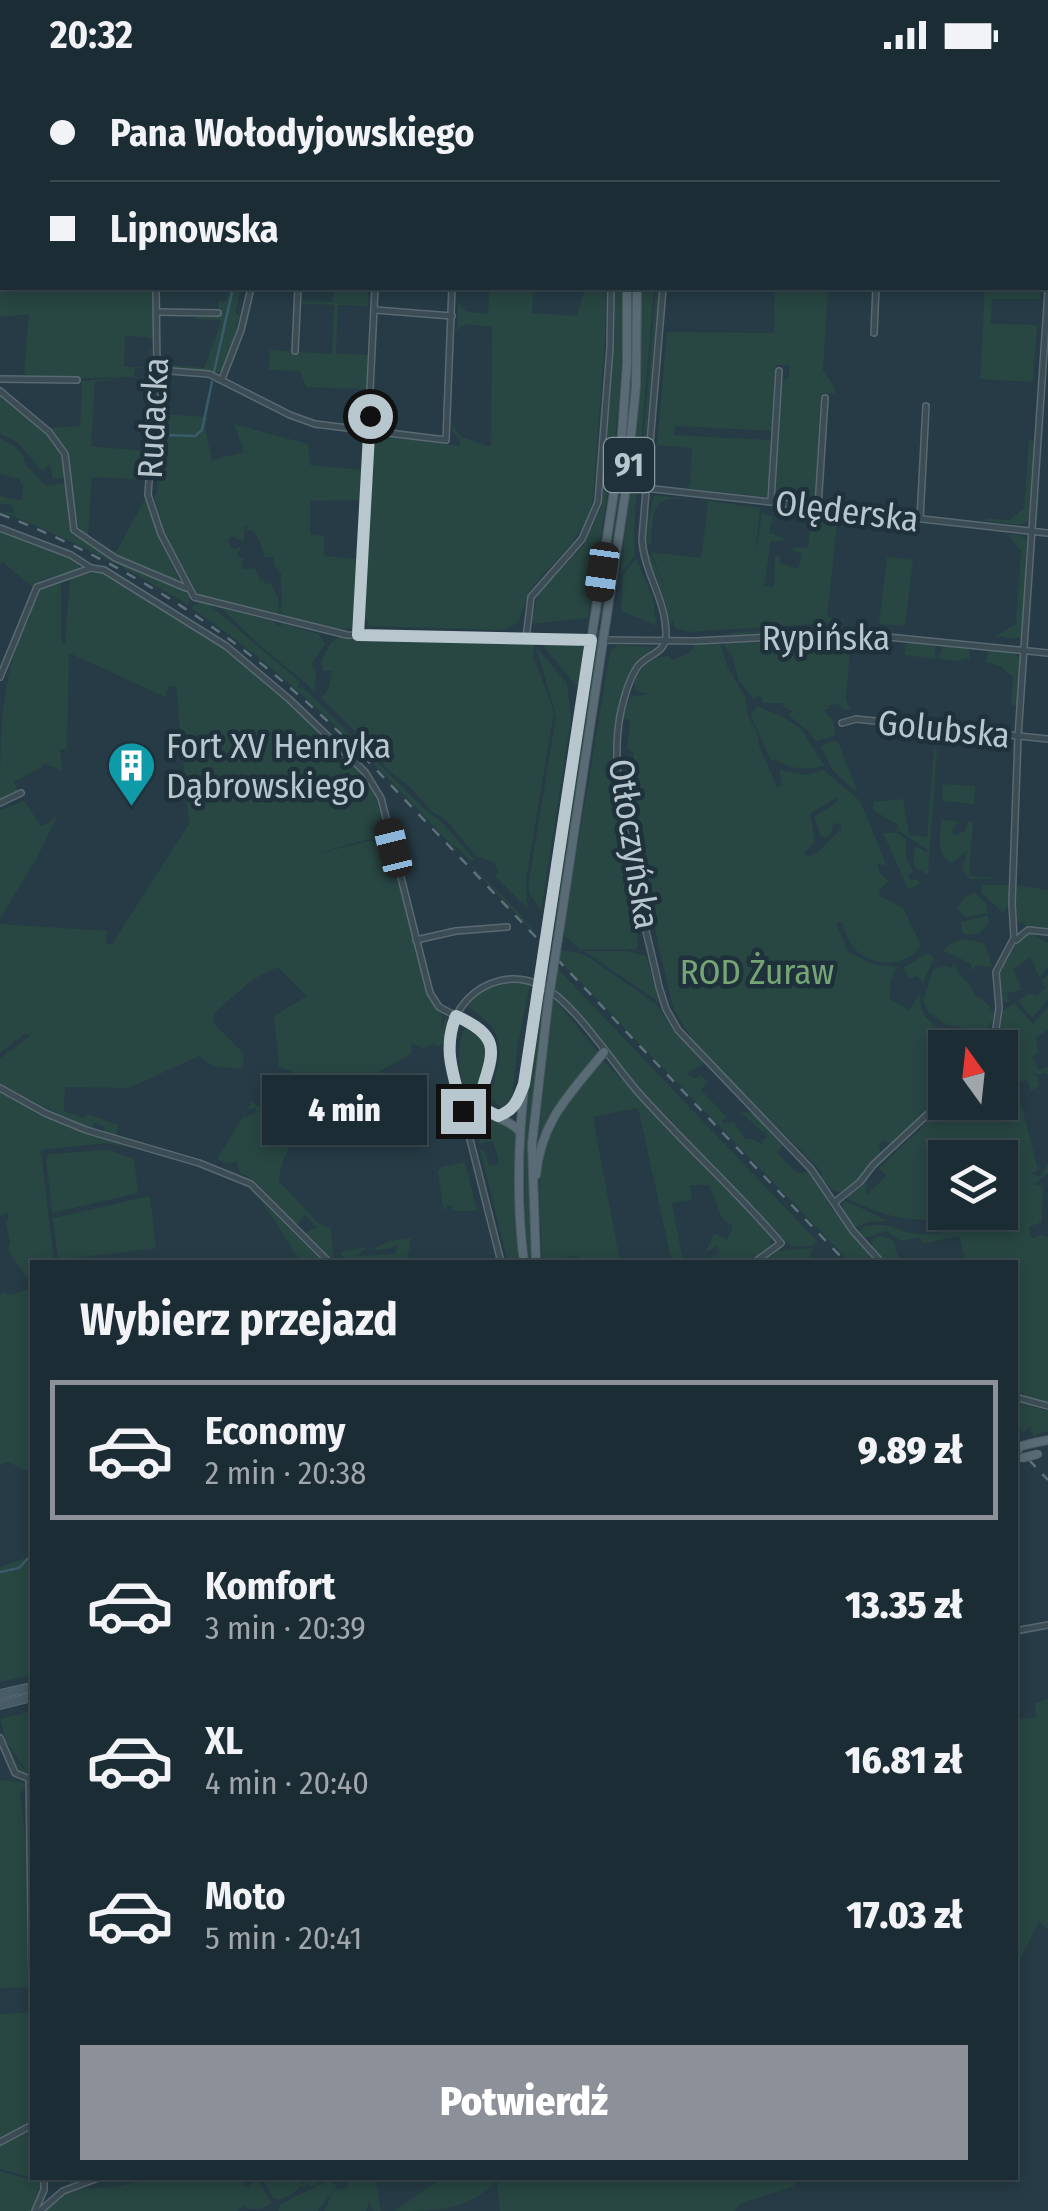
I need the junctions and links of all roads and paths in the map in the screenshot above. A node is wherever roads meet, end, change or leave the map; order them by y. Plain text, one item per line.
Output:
1 (156, 290) edge
2 (251, 290) edge
3 (298, 290) edge
4 (375, 290) edge
5 (452, 290) edge
6 (611, 290) edge
7 (627, 290) edge
8 (637, 290) edge
9 (662, 290) edge
10 (876, 290) edge
11 (1048, 291) edge
12 (375, 310) junction
13 (157, 312) junction
14 (218, 313) dead end
15 (452, 316) junction
16 (874, 333) dead end
17 (295, 351) dead end
18 (157, 370) junction
19 (779, 371) dead end
20 (0, 379) edge
21 (222, 379) junction
22 (77, 380) dead end
23 (0, 391) edge
24 (825, 398) dead end
25 (926, 406) dead end
26 (370, 431) junction
27 (645, 488) junction
28 (771, 502) junction
29 (818, 507) junction
30 (920, 519) junction
31 (0, 528) edge
32 (1032, 532) junction
33 (1048, 533) edge
34 (90, 568) junction
35 (189, 590) junction
36 (358, 635) junction
37 (526, 639) junction
38 (591, 640) junction
39 (604, 640) junction
40 (666, 640) junction
41 (1024, 651) junction
42 (1048, 654) edge
43 (0, 677) edge
44 (842, 723) dead end
45 (1018, 737) junction
46 (1048, 740) edge
47 (21, 793) dead end
48 (0, 803) edge
49 (507, 927) dead end
50 (1048, 932) edge
51 (416, 940) junction
52 (1012, 946) junction
53 (456, 1016) junction
54 (996, 1030) edge
55 (604, 1052) junction
56 (524, 1084) junction
57 (0, 1088) edge
58 (928, 1114) edge
59 (498, 1116) junction
60 (520, 1134) junction
61 (532, 1189) junction
62 (834, 1203) junction
63 (327, 1260) edge
64 (500, 1260) edge
65 (524, 1260) edge
66 (536, 1260) edge
67 (757, 1260) edge
68 (879, 1260) edge
69 (1018, 1397) edge
70 (1048, 1406) edge
71 (1048, 1440) edge
72 (1018, 1447) edge
73 (1043, 1453) edge
74 (1018, 1459) edge
75 (1048, 1626) edge
76 (1018, 1631) edge
77 (30, 1687) edge
78 (0, 1694) edge
79 (30, 1698) edge
80 (0, 1705) edge
81 (0, 1738) edge
82 (30, 1780) edge
83 (30, 2126) edge
84 (0, 2142) edge
85 (44, 2180) edge
86 (93, 2180) edge
87 (40, 2210) edge

1 - 13 street, Rudacka
2 - 21 street
3 - 17 street
4 - 12 street
5 - 15 street
6 - 37 street
7 - 38 main road, 91
8 - 39 main road, 91
9 - 27 street
10 - 16 street
11 - 32 street
12 - 15 street
12 - 26 street
13 - 14 street
13 - 18 street, Rudacka
15 - 26 street
18 - 21 street
18 - 35 street, Rudacka
19 - 28 street
20 - 22 street
21 - 26 street
23 - 35 street
24 - 29 street
25 - 30 street
26 - 36 street
27 - 28 street, Olęderska
27 - 40 street
28 - 29 street, Olęderska
29 - 30 street, Olęderska
30 - 32 street, Olęderska
31 - 34 street
32 - 33 street, Olęderska
32 - 41 street
34 - 43 street
34 - 51 street
35 - 36 street, Rudacka
36 - 37 street
37 - 38 street
38 - 56 main road, 91, bridge
39 - 40 street, Rypińska
39 - 61 main road, 91, bridge
40 - 41 street, Rypińska
40 - 62 street, Otłoczyńska
41 - 42 street, Rypińska
41 - 45 street
44 - 45 street, Golubska
45 - 46 street, Golubska
45 - 52 street
47 - 48 street
49 - 51 street
50 - 52 street
51 - 53 street
52 - 54 street
53 - 55 street
53 - 59 main road
53 - 64 street
55 - 61 main road
55 - 67 street
56 - 59 main road
56 - 60 main road, 91
57 - 63 street
58 - 62 street
59 - 60 main road
60 - 65 main road, 91
61 - 66 main road, 91
62 - 68 street, Otłoczyńska
69 - 70 street
71 - 72 main road, bridge
73 - 74 main road, bridge
75 - 76 street
77 - 78 main road
79 - 80 main road
81 - 82 street
83 - 84 street
85 - 87 street
86 - 87 street

